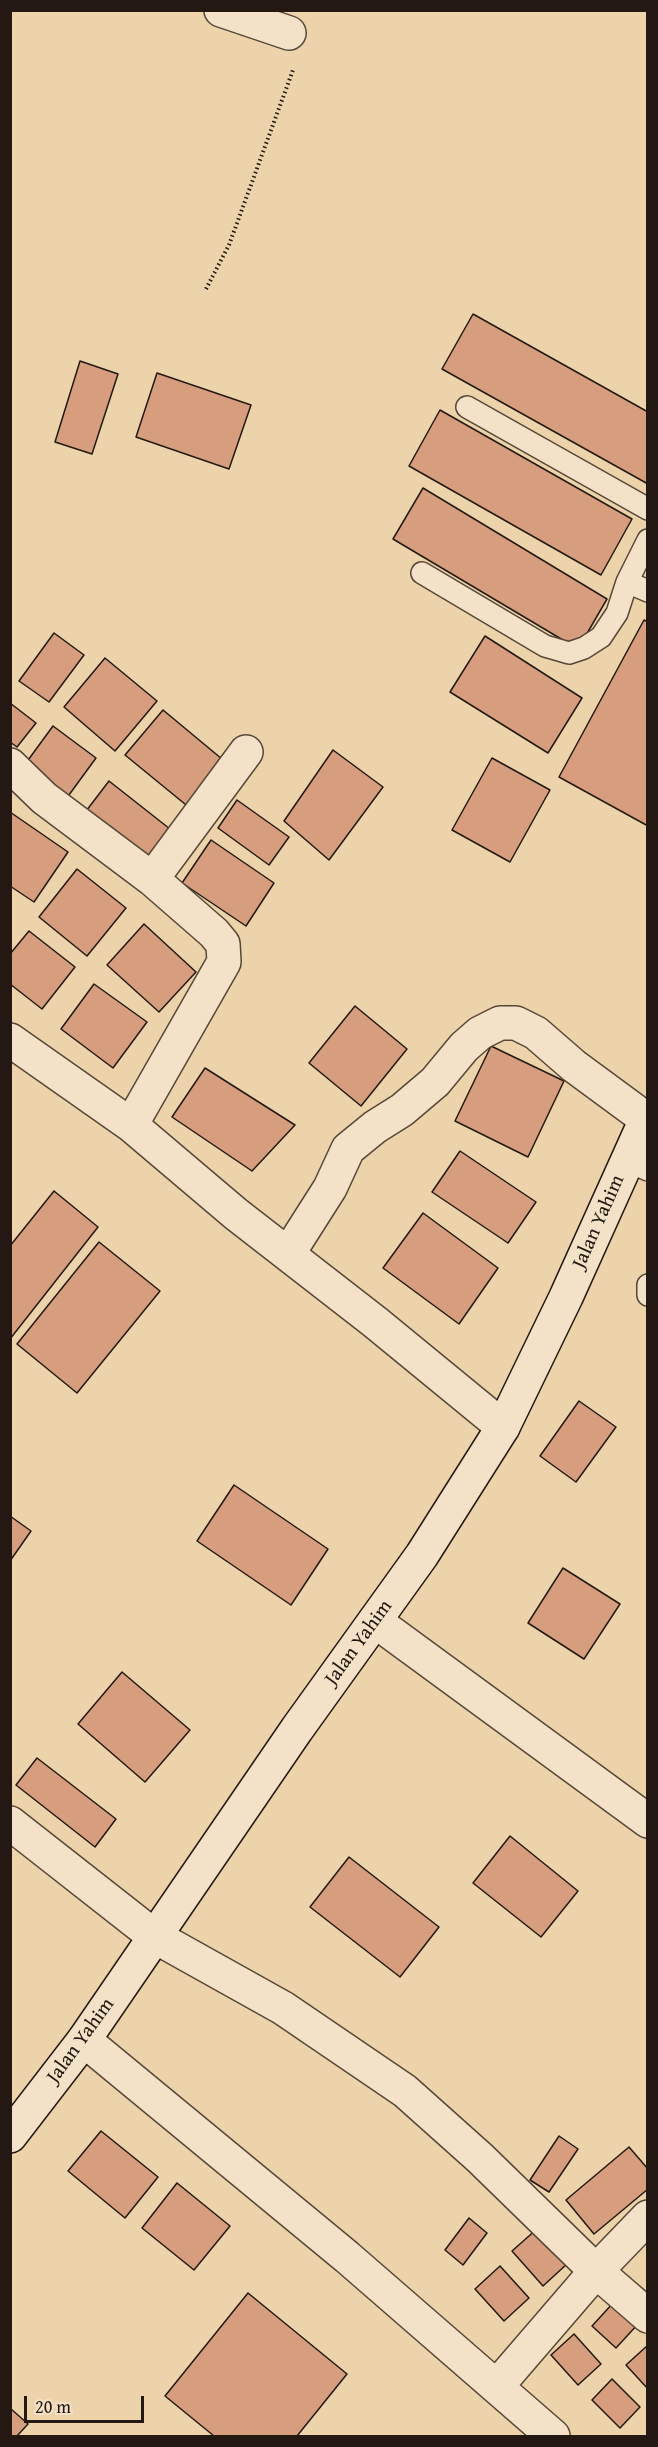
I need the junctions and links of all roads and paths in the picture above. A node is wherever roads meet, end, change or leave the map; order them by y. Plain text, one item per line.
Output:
1 (221, 10) edge
2 (289, 33) joint
3 (206, 289) dead end
4 (468, 406) dead end
5 (648, 509) edge
6 (648, 540) edge
7 (422, 573) dead end
8 (627, 582) junction
9 (648, 591) edge
10 (246, 752) dead end
11 (10, 765) edge
12 (152, 879) junction
13 (10, 1040) edge
14 (647, 1117) edge
15 (131, 1125) junction
16 (637, 1165) edge
17 (288, 1254) junction
18 (648, 1285) edge
19 (648, 1295) edge
20 (503, 1427) junction
21 (375, 1621) junction
22 (648, 1821) edge
23 (10, 1823) edge
24 (154, 1936) junction
25 (84, 2040) junction
26 (10, 2136) edge
27 (648, 2217) edge
28 (596, 2271) junction
29 (648, 2316) edge
30 (497, 2386) junction
31 (553, 2436) edge

1 - 2 street
2 - 3 path
4 - 5 lane
6 - 8 lane
7 - 8 lane
8 - 9 lane
10 - 12 street
11 - 12 street
12 - 15 street
13 - 15 street
14 - 16 street, Jalan Yahim
14 - 17 street
15 - 17 street
16 - 20 street, Jalan Yahim
17 - 20 street
18 - 19 lane
20 - 21 street, Jalan Yahim
21 - 22 street
21 - 24 street, Jalan Yahim
23 - 24 street
24 - 25 street, Jalan Yahim
24 - 28 street
25 - 26 street, Jalan Yahim
25 - 30 street
27 - 28 street
28 - 29 street
28 - 30 street
30 - 31 street

